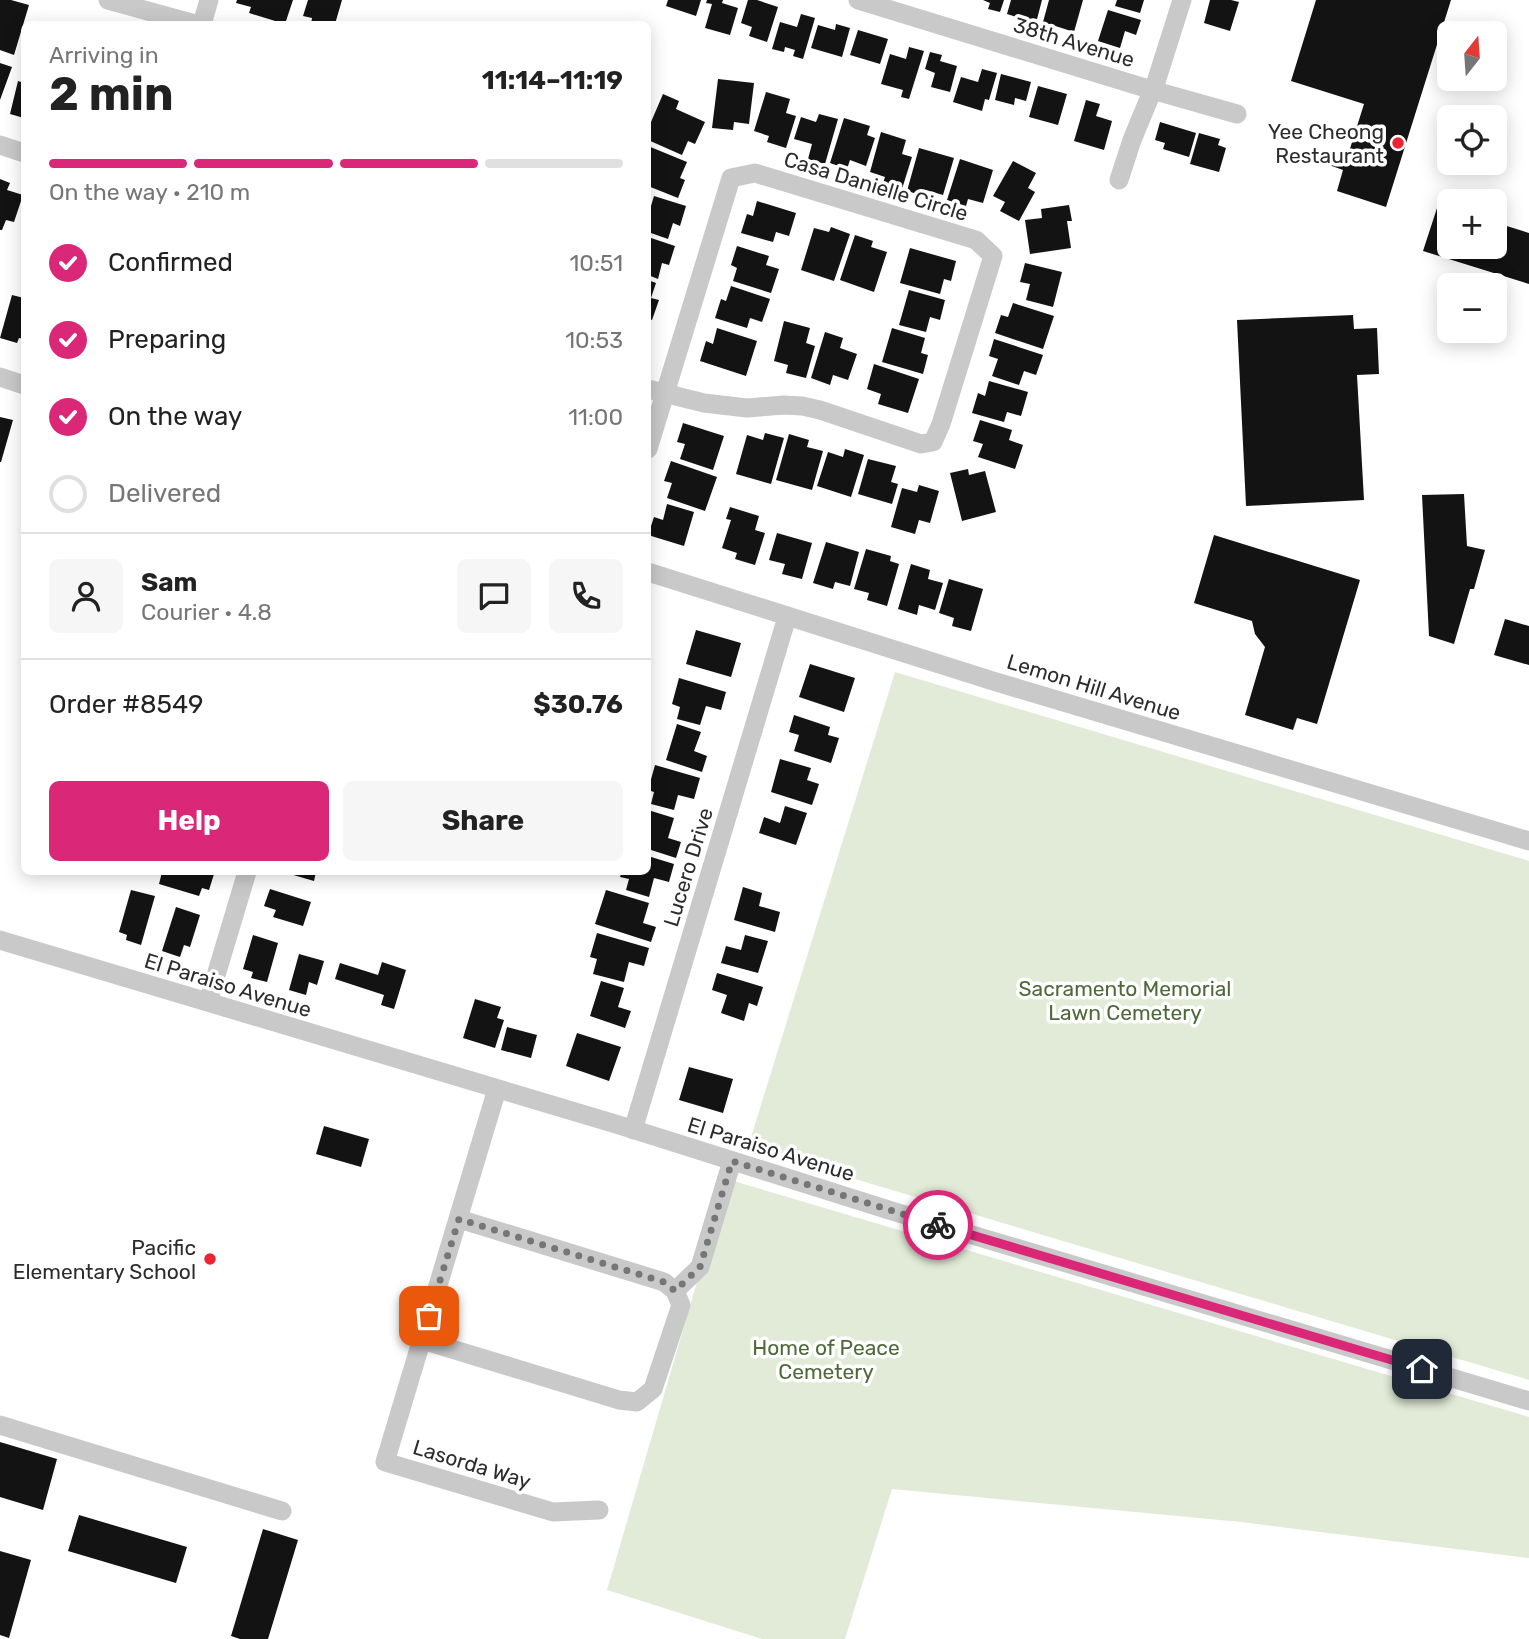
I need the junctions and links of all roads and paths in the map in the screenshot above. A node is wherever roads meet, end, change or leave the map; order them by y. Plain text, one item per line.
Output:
1 (108, 0) edge
2 (209, 0) edge
3 (858, 0) edge
4 (1182, 0) edge
5 (184, 21) edge
6 (203, 21) edge
7 (1152, 90) junction
8 (1237, 114) dead end
9 (0, 145) edge
10 (21, 152) edge
11 (1119, 180) dead end
12 (0, 377) edge
13 (21, 384) edge
14 (655, 391) edge
15 (651, 424) edge
16 (651, 573) edge
17 (787, 617) junction
18 (1529, 841) edge
19 (246, 875) edge
20 (0, 940) edge
21 (208, 1002) junction
22 (497, 1089) junction
23 (633, 1130) junction
24 (732, 1161) junction
25 (459, 1219) junction
26 (675, 1291) junction
27 (422, 1340) junction
28 (1529, 1401) edge
29 (0, 1425) edge
30 (599, 1510) dead end
31 (282, 1511) dead end

1 - 5 street
2 - 6 street
3 - 7 street, 38th Avenue
4 - 7 street
7 - 8 street, 38th Avenue
7 - 11 street
9 - 10 street
12 - 13 street
14 - 14 street, Casa Danielle Circle
14 - 15 street
16 - 17 street, Lemon Hill Avenue
17 - 18 street, Lemon Hill Avenue
17 - 23 street, Lucero Drive
19 - 21 street
20 - 21 street, El Paraiso Avenue
21 - 22 street, El Paraiso Avenue
22 - 23 street, El Paraiso Avenue
22 - 25 street, Lasorda Way
23 - 24 street, El Paraiso Avenue
24 - 26 street
24 - 28 street, El Paraiso Avenue
25 - 26 street
25 - 27 street, Lasorda Way
26 - 27 street
27 - 30 street, Lasorda Way
29 - 31 street

